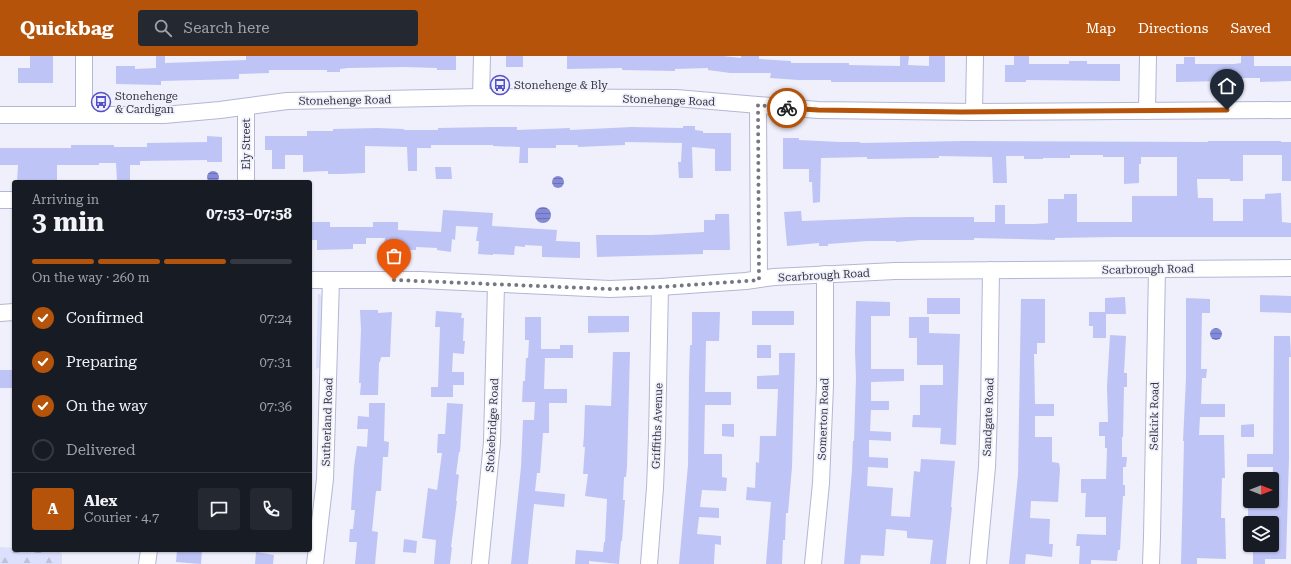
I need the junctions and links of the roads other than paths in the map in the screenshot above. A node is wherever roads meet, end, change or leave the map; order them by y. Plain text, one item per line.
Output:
1 (84, 56) edge
2 (482, 56) edge
3 (975, 56) edge
4 (1148, 56) edge
5 (482, 97) junction
6 (758, 105) junction
7 (246, 106) junction
8 (1291, 110) edge
9 (1147, 111) junction
10 (974, 112) junction
11 (0, 115) edge
12 (84, 115) junction
13 (246, 180) edge
14 (0, 200) edge
15 (12, 200) edge
16 (1291, 268) edge
17 (1157, 269) junction
18 (991, 270) junction
19 (825, 274) junction
20 (312, 280) edge
21 (330, 280) junction
22 (759, 280) junction
23 (496, 285) junction
24 (660, 287) junction
25 (12, 312) edge
26 (0, 313) edge
27 (148, 552) edge
28 (147, 564) edge
29 (315, 564) edge
30 (480, 564) edge
31 (648, 564) edge
32 (813, 564) edge
33 (978, 564) edge
34 (1151, 564) edge

1 - 12 street
2 - 5 street
3 - 10 street
4 - 9 street
5 - 6 street, Stonehenge Road
5 - 7 street, Stonehenge Road
6 - 10 street, Stonehenge Road
6 - 22 street
7 - 12 street, Stonehenge Road
7 - 13 street, Ely Street
8 - 9 street, Stonehenge Road
9 - 10 street, Stonehenge Road
11 - 12 street, Stonehenge Road
14 - 15 street
16 - 17 street, Scarbrough Road
17 - 18 street, Scarbrough Road
17 - 34 street, Selkirk Road
18 - 19 street, Scarbrough Road
18 - 33 street, Sandgate Road
19 - 22 street, Scarbrough Road
19 - 32 street, Somerton Road
20 - 21 street, Scarbrough Road
21 - 23 street, Scarbrough Road
21 - 29 street, Sutherland Road
22 - 24 street, Scarbrough Road
23 - 24 street, Scarbrough Road
23 - 30 street, Stokebridge Road
24 - 31 street, Griffiths Avenue
25 - 26 street
27 - 28 street

